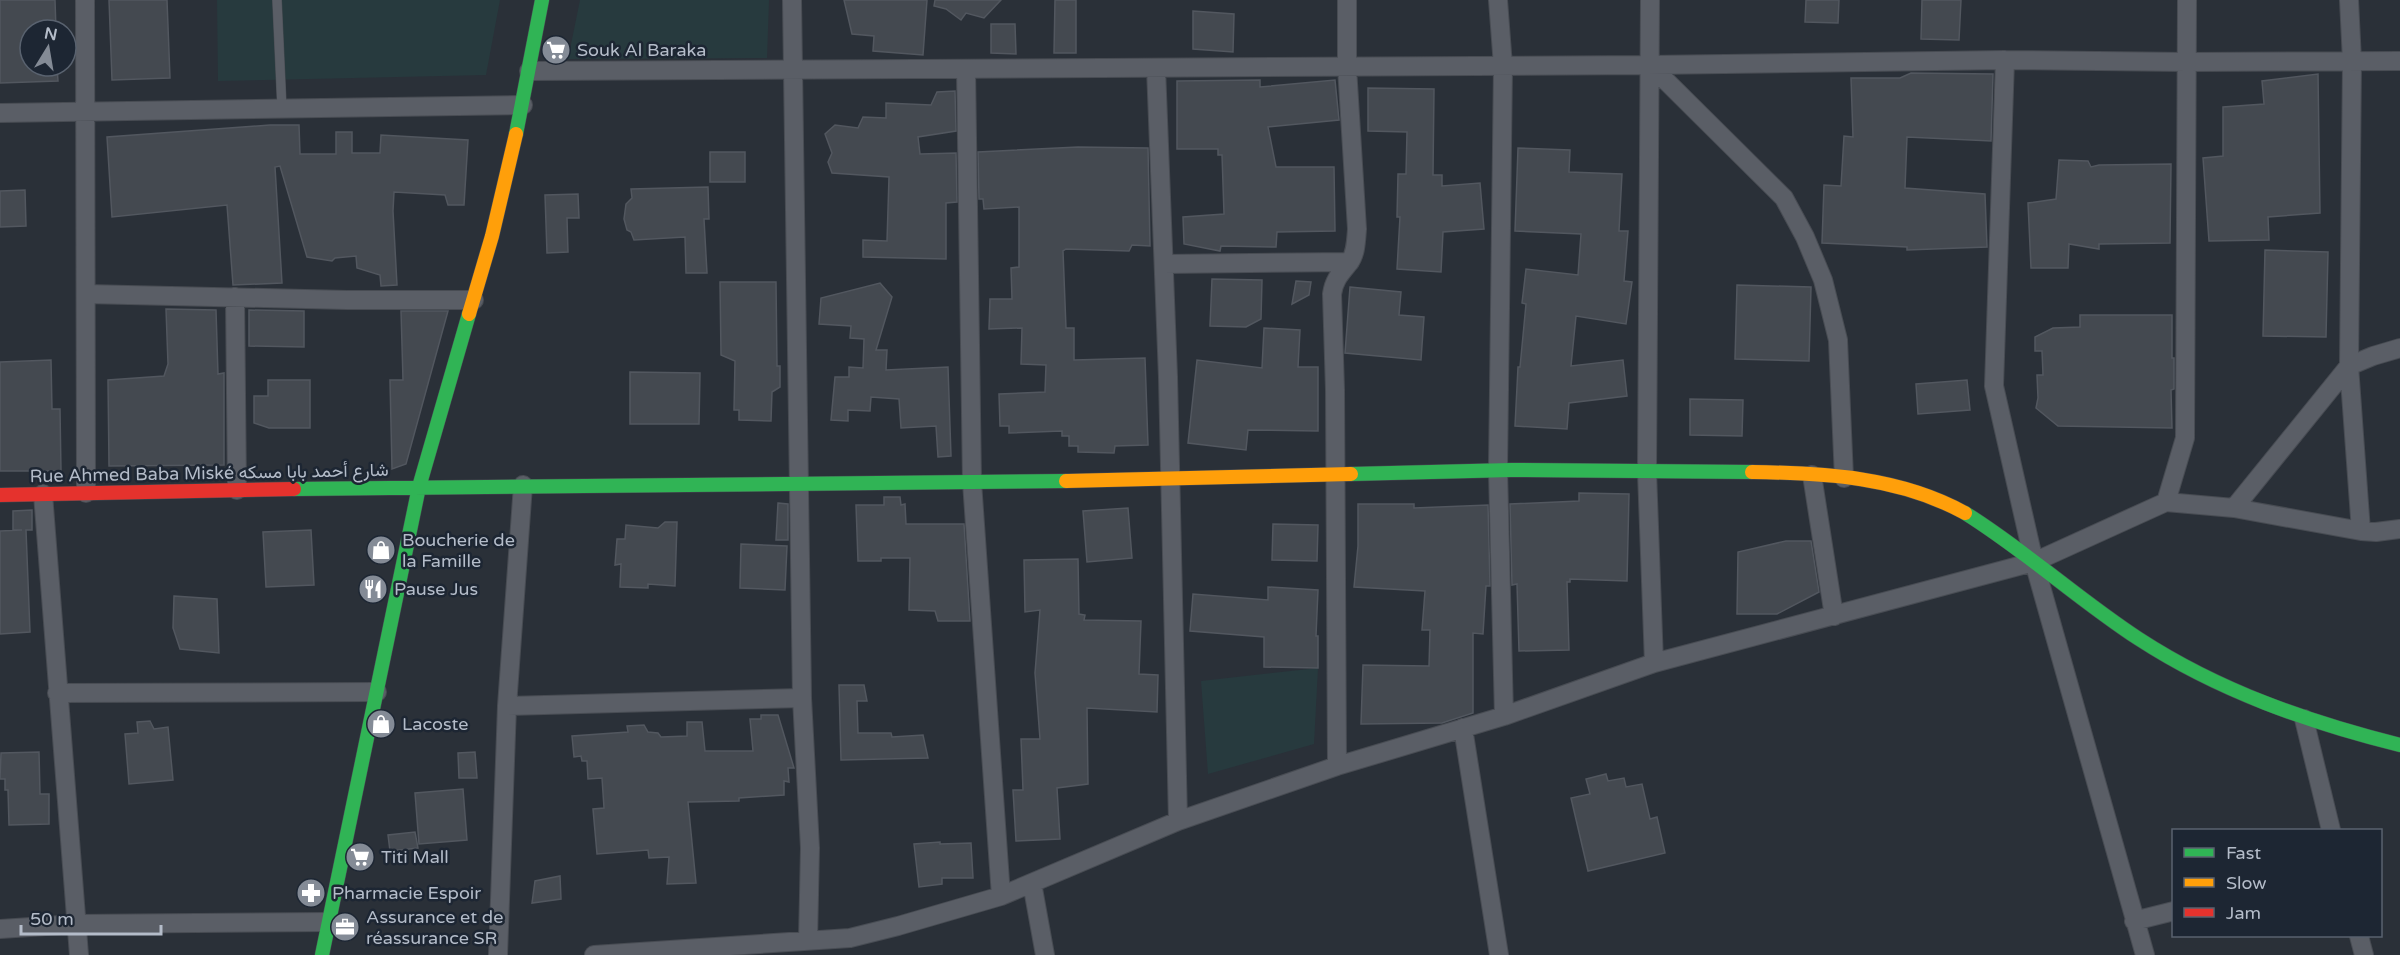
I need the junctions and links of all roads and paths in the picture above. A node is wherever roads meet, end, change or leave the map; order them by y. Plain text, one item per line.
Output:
1 (85, 0) edge
2 (277, 0) edge
3 (542, 0) edge
4 (792, 0) edge
5 (1347, 0) edge
6 (1498, 0) edge
7 (1650, 0) edge
8 (2187, 0) edge
9 (2349, 0) edge
10 (2005, 60) junction
11 (2352, 61) junction
12 (2400, 61) edge
13 (2186, 62) junction
14 (1650, 65) junction
15 (1503, 66) junction
16 (1347, 67) junction
17 (1156, 68) junction
18 (966, 69) junction
19 (794, 70) junction
20 (529, 71) junction
21 (523, 105) junction
22 (282, 108) junction
23 (85, 111) junction
24 (0, 113) edge
25 (1350, 262) junction
26 (1164, 264) junction
27 (86, 294) junction
28 (235, 297) junction
29 (474, 300) junction
30 (2400, 348) edge
31 (2349, 366) junction
32 (1498, 470) junction
33 (1647, 472) junction
34 (1336, 473) junction
35 (1812, 475) junction
36 (1844, 478) junction
37 (1170, 479) junction
38 (972, 482) junction
39 (799, 484) junction
40 (523, 485) junction
41 (418, 487) junction
42 (237, 490) junction
43 (86, 493) junction
44 (43, 494) junction
45 (0, 495) edge
46 (2166, 502) junction
47 (2235, 508) junction
48 (2400, 529) edge
49 (2361, 531) junction
50 (2034, 562) junction
51 (1834, 616) junction
52 (1654, 663) junction
53 (377, 692) junction
54 (57, 693) junction
55 (802, 698) junction
56 (507, 706) junction
57 (1504, 716) junction
58 (2304, 719) junction
59 (1463, 728) junction
60 (2400, 746) edge
61 (1337, 766) junction
62 (1178, 821) junction
63 (2331, 829) edge
64 (1032, 883) junction
65 (1001, 896) junction
66 (2172, 912) edge
67 (2134, 921) junction
68 (328, 922) junction
69 (76, 924) junction
70 (0, 929) edge
71 (2359, 937) edge
72 (808, 941) junction
73 (719, 951) edge
74 (79, 955) edge
75 (321, 955) edge
76 (498, 955) edge
77 (594, 955) edge
78 (1045, 955) edge
79 (1499, 955) edge
80 (2145, 955) edge
81 (2364, 955) edge

1 - 23 street
2 - 22 lane
3 - 20 street
4 - 19 street
5 - 16 street
6 - 15 street
7 - 14 street
8 - 13 street
9 - 11 street
10 - 13 street
10 - 14 street
10 - 50 street
11 - 12 street
11 - 13 street
11 - 31 street
13 - 46 street
14 - 15 street
14 - 33 street
14 - 36 street
15 - 16 street
15 - 32 street
16 - 17 street
16 - 25 street
17 - 18 street
17 - 26 street
18 - 19 street
18 - 38 street
19 - 20 street
19 - 39 street
20 - 21 street
21 - 22 street
21 - 29 street
22 - 23 street
23 - 24 street
23 - 27 street
25 - 26 street
25 - 34 street
26 - 37 street
27 - 28 street
27 - 43 street
28 - 29 street
28 - 42 street
29 - 41 street
30 - 31 street
31 - 47 street
31 - 49 street
32 - 33 street, Rue Ahmed Baba Miské شارع أحمد بابا مسكه
32 - 34 street, Rue Ahmed Baba Miské شارع أحمد بابا مسكه
32 - 57 street
33 - 35 street, Rue Ahmed Baba Miské شارع أحمد بابا مسكه
33 - 52 street
34 - 37 street, Rue Ahmed Baba Miské شارع أحمد بابا مسكه
34 - 61 street
35 - 36 street, Rue Ahmed Baba Miské شارع أحمد بابا مسكه
35 - 51 street
36 - 50 street, Rue Ahmed Baba Miské شارع أحمد بابا مسكه
37 - 38 street, Rue Ahmed Baba Miské شارع أحمد بابا مسكه
37 - 62 street
38 - 39 street, Rue Ahmed Baba Miské شارع أحمد بابا مسكه
38 - 65 street
39 - 40 street, Rue Ahmed Baba Miské شارع أحمد بابا مسكه
39 - 55 street
40 - 41 street, Rue Ahmed Baba Miské شارع أحمد بابا مسكه
40 - 56 street
41 - 42 street, Rue Ahmed Baba Miské شارع أحمد بابا مسكه
41 - 53 street
42 - 43 street, Rue Ahmed Baba Miské شارع أحمد بابا مسكه
43 - 44 street, Rue Ahmed Baba Miské شارع أحمد بابا مسكه
44 - 45 street, Rue Ahmed Baba Miské شارع أحمد بابا مسكه
44 - 54 street
46 - 47 street
46 - 50 street
47 - 49 street
48 - 49 street
50 - 51 street
50 - 58 street, Rue Ahmed Baba Miské شارع أحمد بابا مسكه
50 - 67 street
51 - 52 street
52 - 57 street
53 - 54 street
53 - 68 street
54 - 69 street
55 - 56 street
55 - 72 street
56 - 76 street
57 - 59 street
58 - 60 street, Rue Ahmed Baba Miské شارع أحمد بابا مسكه
58 - 63 street
59 - 61 street
59 - 79 street
61 - 62 street
62 - 64 street
64 - 65 street
64 - 78 street
65 - 72 street
66 - 67 street
67 - 80 street
68 - 69 street
68 - 75 street
69 - 70 street
69 - 74 street
71 - 81 street
72 - 73 street
73 - 77 street

